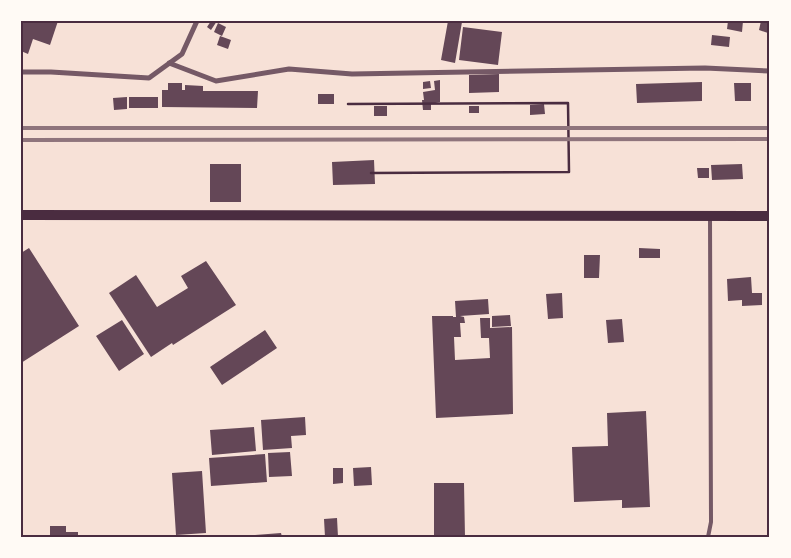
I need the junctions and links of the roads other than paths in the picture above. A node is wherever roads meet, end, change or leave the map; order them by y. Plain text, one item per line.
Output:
1 (197, 21) edge
2 (169, 63) junction
3 (770, 71) edge
4 (21, 72) edge
5 (21, 215) edge
6 (770, 216) edge
7 (710, 217) junction
8 (708, 537) edge

1 - 2 street
2 - 3 street
2 - 4 street
5 - 7 main road
6 - 7 main road
7 - 8 lane

